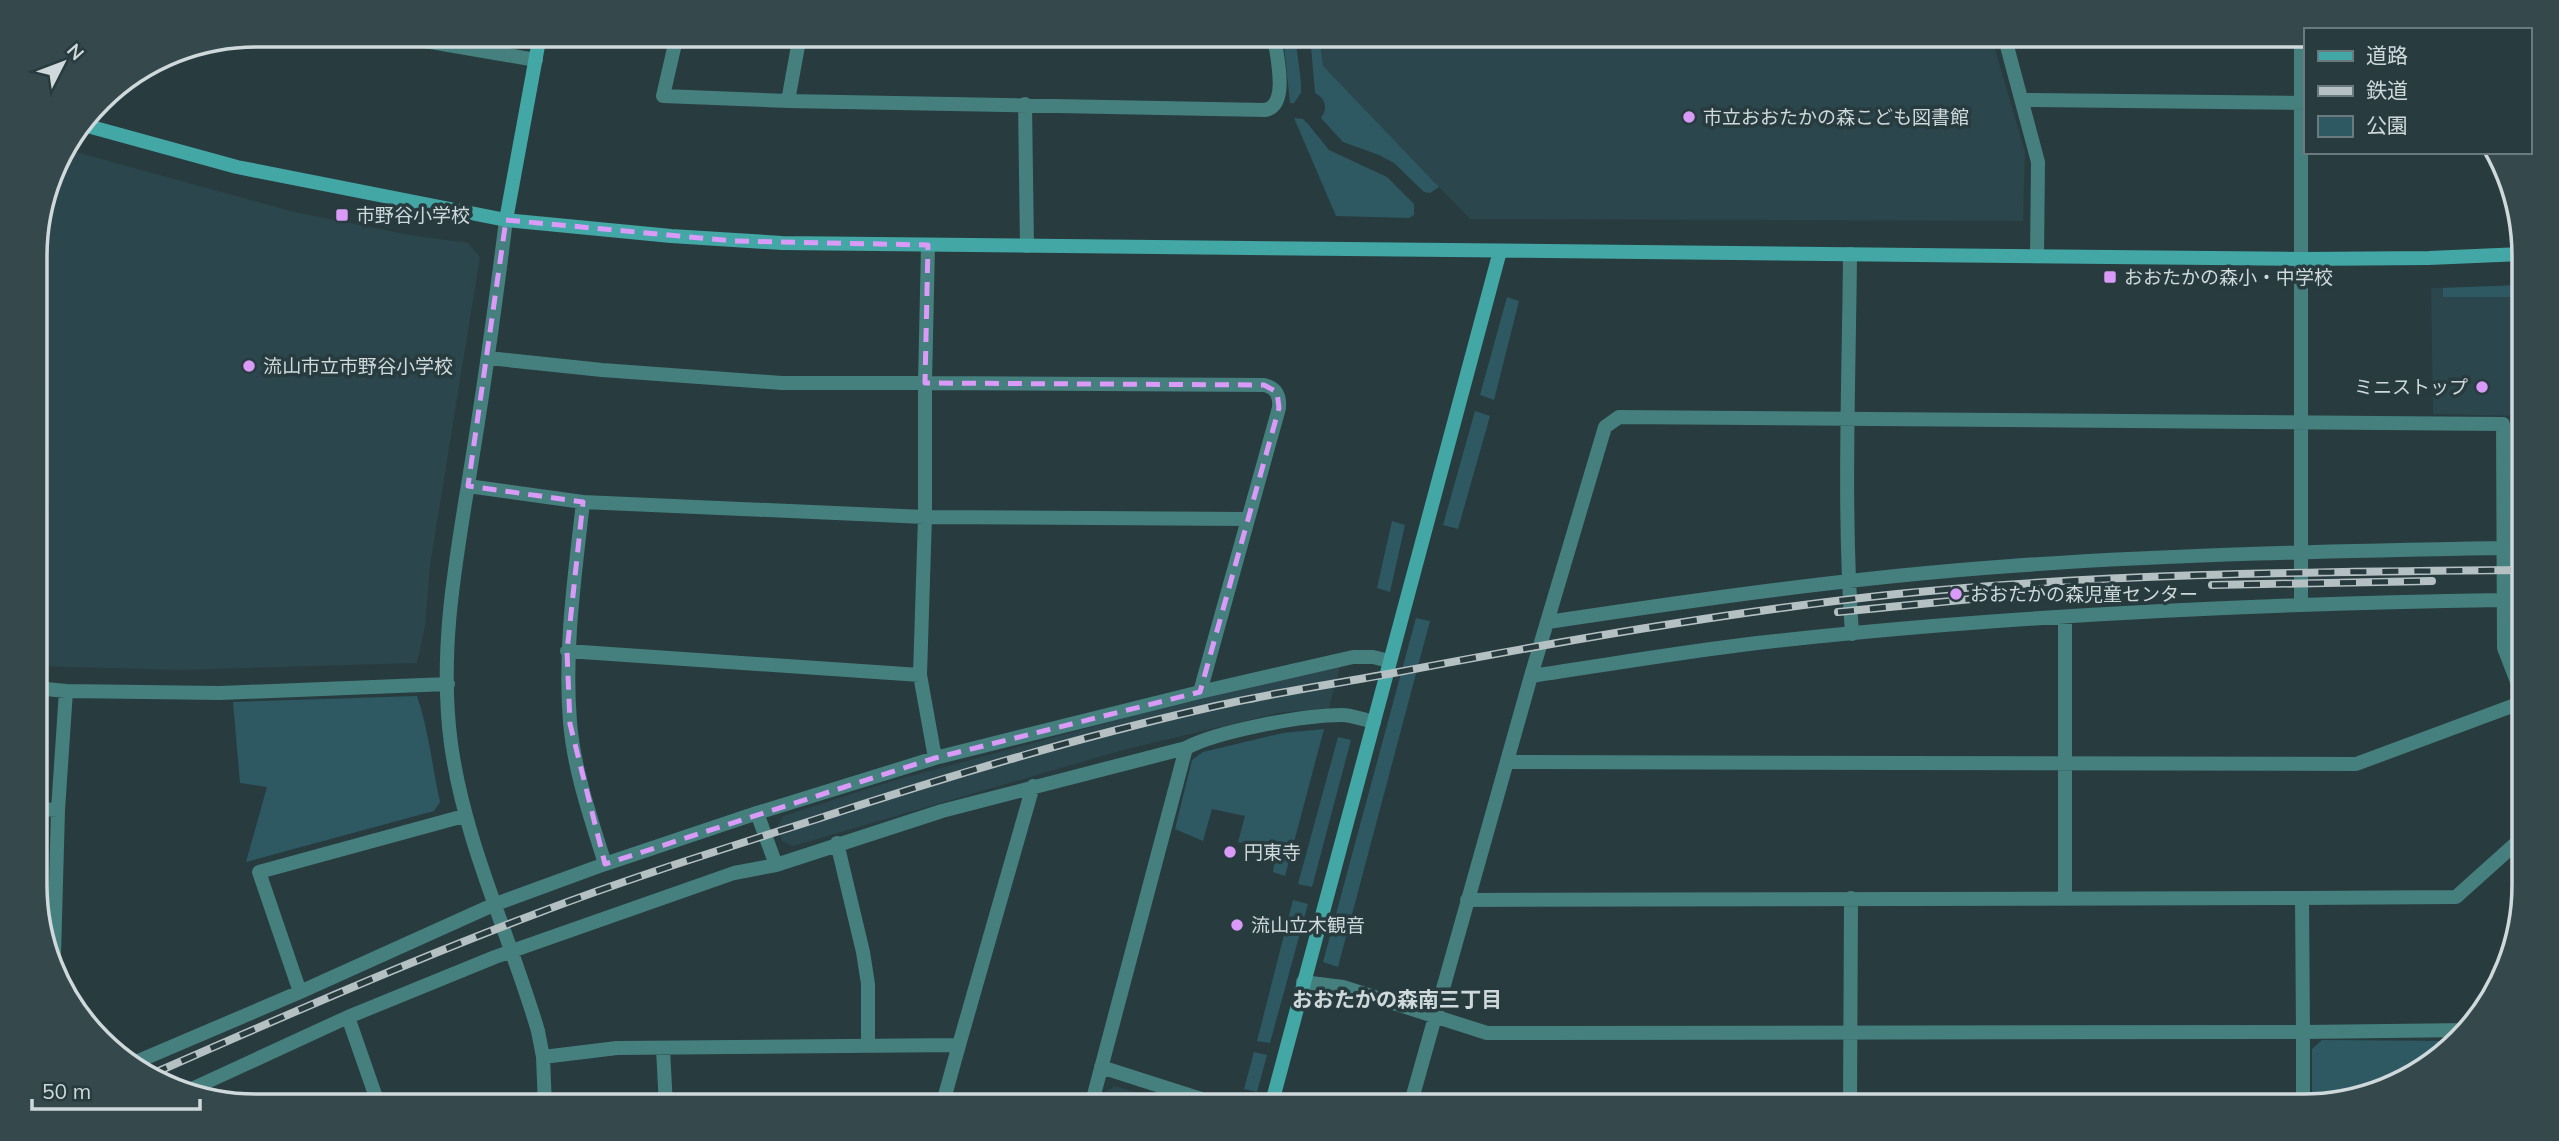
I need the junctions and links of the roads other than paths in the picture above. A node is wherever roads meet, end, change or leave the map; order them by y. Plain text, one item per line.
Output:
1 (463, 47) edge
2 (538, 47) edge
3 (674, 47) edge
4 (798, 47) edge
5 (1275, 47) edge
6 (2008, 47) edge
7 (2301, 47) edge
8 (536, 60) junction
9 (2023, 100) junction
10 (788, 101) junction
11 (2303, 103) edge
12 (1025, 104) junction
13 (93, 127) edge
14 (506, 220) junction
15 (928, 245) junction
16 (1027, 246) junction
17 (1500, 251) junction
18 (1850, 254) junction
19 (2512, 254) edge
20 (2037, 256) junction
21 (2300, 260) junction
22 (488, 358) junction
23 (925, 383) junction
24 (1846, 419) junction
25 (2301, 423) junction
26 (468, 486) junction
27 (583, 502) junction
28 (925, 517) junction
29 (1247, 519) junction
30 (2503, 548) junction
31 (2302, 551) junction
32 (1848, 582) junction
33 (2502, 600) junction
34 (2301, 603) junction
35 (2065, 617) junction
36 (1548, 622) junction
37 (1852, 634) junction
38 (567, 651) junction
39 (1389, 661) junction
40 (2512, 669) edge
41 (920, 675) junction
42 (1531, 676) junction
43 (448, 684) junction
44 (47, 689) edge
45 (66, 691) junction
46 (1200, 692) junction
47 (2512, 705) edge
48 (1374, 722) junction
49 (1186, 748) junction
50 (935, 758) junction
51 (1507, 762) junction
52 (2065, 763) junction
53 (1033, 786) junction
54 (47, 809) edge
55 (58, 810) junction
56 (757, 813) junction
57 (464, 816) junction
58 (837, 843) junction
59 (2512, 847) edge
60 (605, 864) junction
61 (776, 864) junction
62 (2065, 897) junction
63 (1851, 898) junction
64 (2302, 898) junction
65 (1467, 900) junction
66 (493, 905) junction
67 (54, 940) edge
68 (511, 951) junction
69 (1303, 982) junction
70 (300, 992) junction
71 (348, 1017) junction
72 (1434, 1018) junction
73 (2452, 1030) edge
74 (2303, 1032) junction
75 (1850, 1033) junction
76 (959, 1045) junction
77 (868, 1046) junction
78 (663, 1049) junction
79 (543, 1057) junction
80 (142, 1059) edge
81 (1101, 1067) junction
82 (198, 1086) edge
83 (1413, 1093) edge
84 (1850, 1093) edge
85 (2303, 1093) edge
86 (375, 1094) edge
87 (545, 1094) edge
88 (665, 1094) edge
89 (945, 1094) edge
90 (1094, 1094) edge
91 (1184, 1094) edge
92 (1274, 1094) edge

1 - 8 street
2 - 8 street
3 - 10 street
4 - 10 street
5 - 12 street
6 - 9 street
7 - 11 street
8 - 14 street
9 - 11 street
9 - 20 street
10 - 12 street
11 - 21 street
12 - 16 street
13 - 14 street
14 - 15 street
14 - 22 street
15 - 16 street
15 - 23 street
16 - 17 street
17 - 18 street
17 - 39 street
18 - 20 street
18 - 24 street
19 - 21 street
20 - 21 street
21 - 25 street
22 - 23 street
22 - 26 street
23 - 28 street
23 - 29 street
24 - 25 street
24 - 32 street
24 - 36 street
25 - 30 street
25 - 31 street
26 - 27 street
26 - 43 street
27 - 28 street
27 - 38 street
28 - 29 street
28 - 41 street
29 - 46 street
30 - 31 street
30 - 33 street
31 - 32 street
31 - 34 street
32 - 36 street
32 - 37 street
33 - 34 street
33 - 40 street
34 - 35 street
35 - 37 street
35 - 52 street
36 - 42 street
37 - 42 street
38 - 41 street
38 - 60 street
39 - 46 street
39 - 48 street
41 - 50 street
42 - 51 street
43 - 45 street
43 - 57 street
44 - 45 street
45 - 55 street
46 - 50 street
47 - 52 street
48 - 49 street
48 - 69 street
49 - 53 street
49 - 81 street
50 - 56 street
51 - 52 street
51 - 65 street
52 - 62 street
53 - 58 street
53 - 76 street
54 - 55 street
55 - 67 street
56 - 60 street
56 - 61 street
57 - 66 street
57 - 70 street
58 - 61 street
58 - 77 street
59 - 64 street
60 - 66 street
61 - 68 street
62 - 63 street
62 - 64 street
63 - 65 street
63 - 75 street
64 - 74 street
65 - 72 street
66 - 68 street
66 - 70 street
68 - 71 street
68 - 79 street
69 - 72 street
69 - 92 street
70 - 80 street
71 - 82 street
71 - 86 street
72 - 75 street
72 - 83 street
73 - 74 street
74 - 75 street
74 - 85 street
75 - 84 street
76 - 77 street
76 - 89 street
77 - 78 street
78 - 79 street
78 - 88 street
79 - 87 street
81 - 90 street
81 - 91 street

